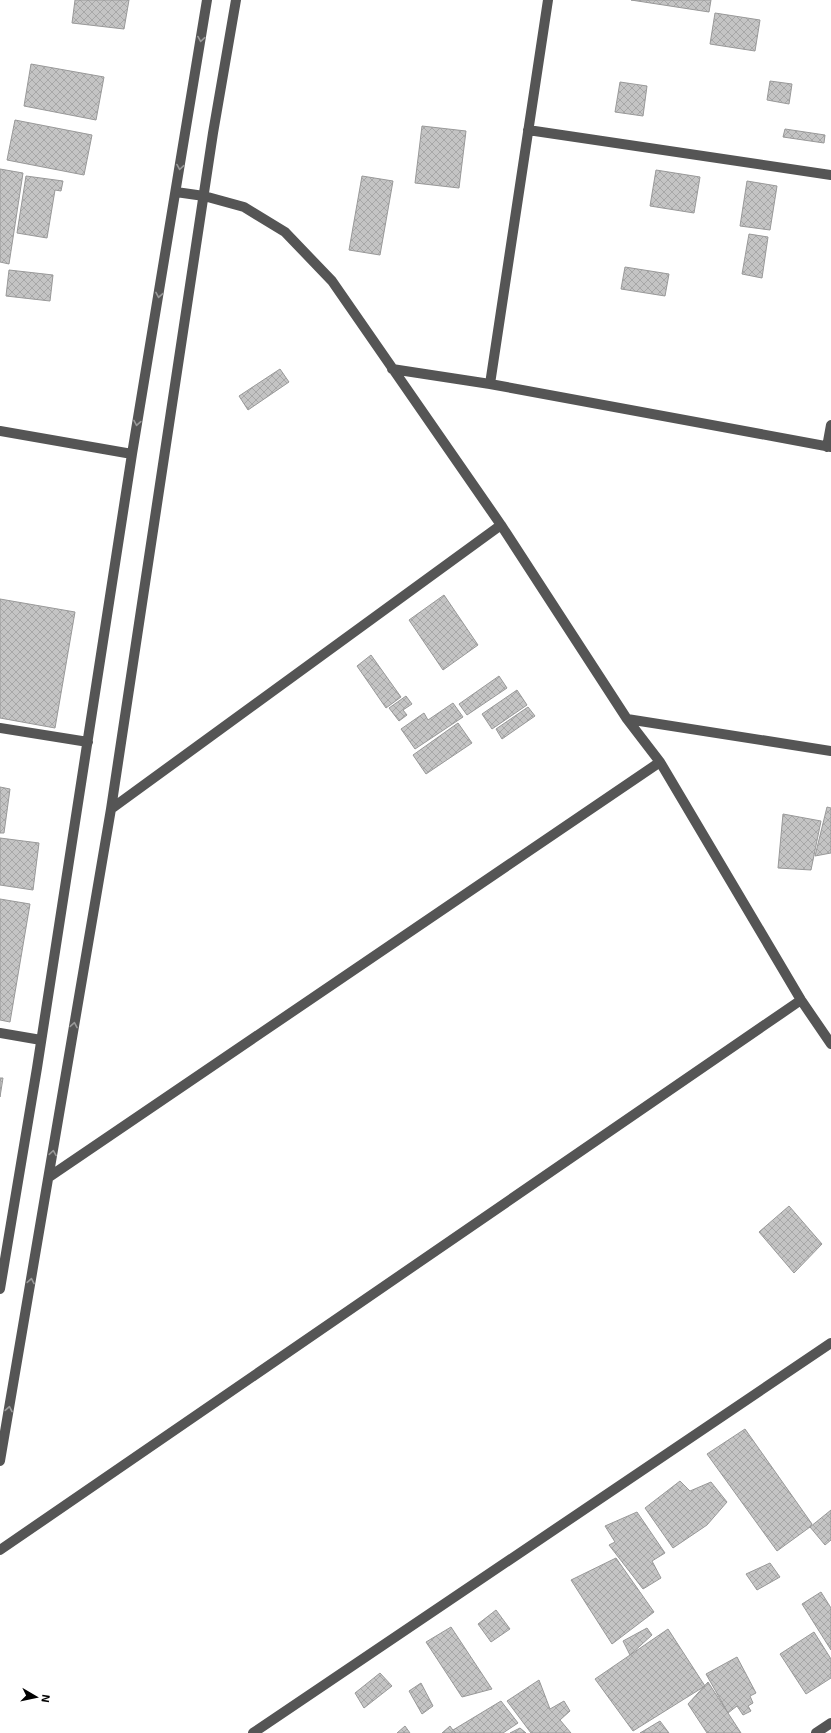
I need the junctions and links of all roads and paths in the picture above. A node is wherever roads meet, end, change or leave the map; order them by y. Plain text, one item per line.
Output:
1 (207, 0) edge
2 (236, 0) edge
3 (548, 0) edge
4 (528, 130) junction
5 (831, 176) edge
6 (176, 192) junction
7 (204, 196) junction
8 (392, 369) junction
9 (490, 384) junction
10 (831, 426) edge
11 (0, 431) edge
12 (829, 447) edge
13 (132, 454) junction
14 (501, 525) junction
15 (627, 719) junction
16 (0, 728) edge
17 (88, 742) junction
18 (831, 751) edge
19 (660, 762) junction
20 (111, 809) junction
21 (801, 1000) junction
22 (0, 1033) edge
23 (41, 1040) junction
24 (831, 1044) edge
25 (49, 1177) junction
26 (0, 1289) edge
27 (831, 1343) edge
28 (0, 1461) edge
29 (0, 1550) edge
30 (831, 1723) edge
31 (253, 1733) edge
32 (816, 1733) edge

1 -> 6 street
2 - 7 street
3 - 4 street
4 - 5 street
4 - 9 street
6 - 7 street
6 -> 13 street
7 - 8 street
7 - 20 street
8 - 9 street
8 - 14 street
9 - 12 street
10 - 12 street
11 - 13 street
13 - 17 street
14 - 15 street
14 - 20 street
15 - 18 street
15 - 19 street
16 - 17 street
17 - 23 street
19 - 21 street
19 - 25 street
25 -> 20 street
21 - 24 street
21 - 29 street
22 - 23 street
23 - 26 street
28 -> 25 street
27 - 31 street
30 - 32 street

